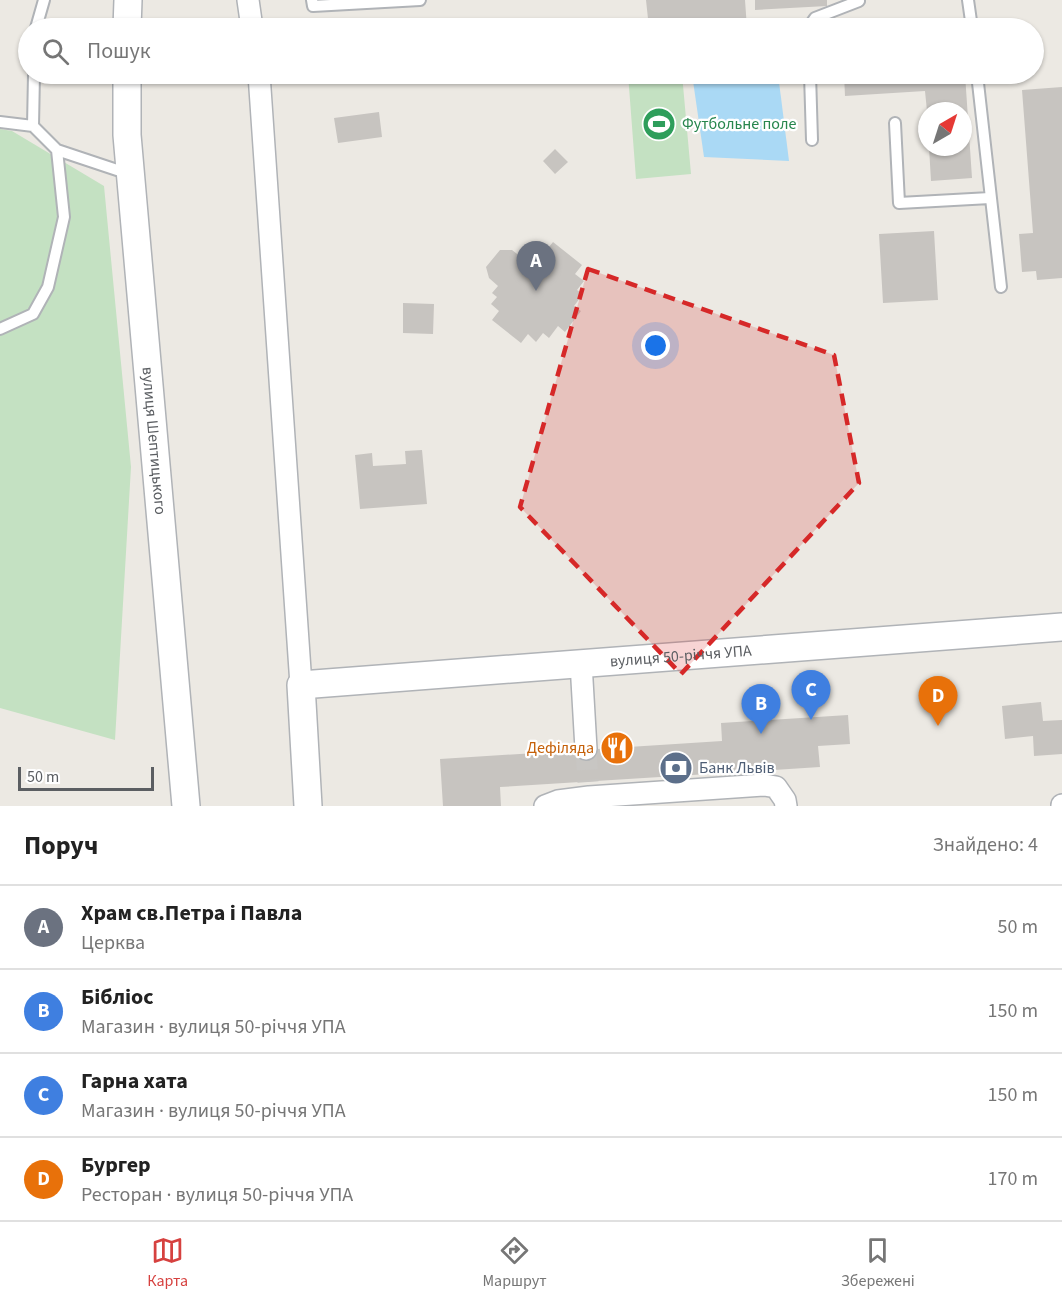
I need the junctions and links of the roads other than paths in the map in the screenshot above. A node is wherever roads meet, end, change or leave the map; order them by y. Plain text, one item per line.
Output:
1 (44, 0) edge
2 (128, 0) edge
3 (248, 0) edge
4 (312, 0) edge
5 (420, 0) edge
6 (859, 0) edge
7 (865, 0) edge
8 (968, 0) edge
9 (39, 18) edge
10 (127, 18) edge
11 (251, 18) edge
12 (815, 18) edge
13 (971, 18) edge
14 (34, 84) edge
15 (127, 84) edge
16 (259, 84) edge
17 (810, 84) edge
18 (978, 84) edge
19 (0, 123) edge
20 (894, 123) dead end
21 (33, 126) junction
22 (812, 140) dead end
23 (57, 150) junction
24 (131, 174) junction
25 (990, 198) junction
26 (1000, 287) dead end
27 (0, 329) edge
28 (1062, 627) edge
29 (581, 663) junction
30 (301, 685) junction
31 (586, 749) tunnel mouth
32 (186, 806) edge
33 (308, 806) edge
34 (546, 806) edge
35 (786, 806) edge

1 - 9 lane
2 - 10 street
3 - 11 street
4 - 5 lane
6 - 7 lane
6 - 12 lane
8 - 13 lane
14 - 21 lane
15 - 24 street, вулиця Шептицького
16 - 30 street
17 - 22 lane
18 - 25 lane
19 - 21 lane
20 - 25 lane
21 - 23 lane
23 - 24 lane
23 - 27 lane
24 - 32 street, вулиця Шептицького
25 - 26 lane
28 - 29 street, вулиця 50-річчя УПА
29 - 30 street, вулиця 50-річчя УПА
29 - 31 street
30 - 33 street
34 - 35 street

